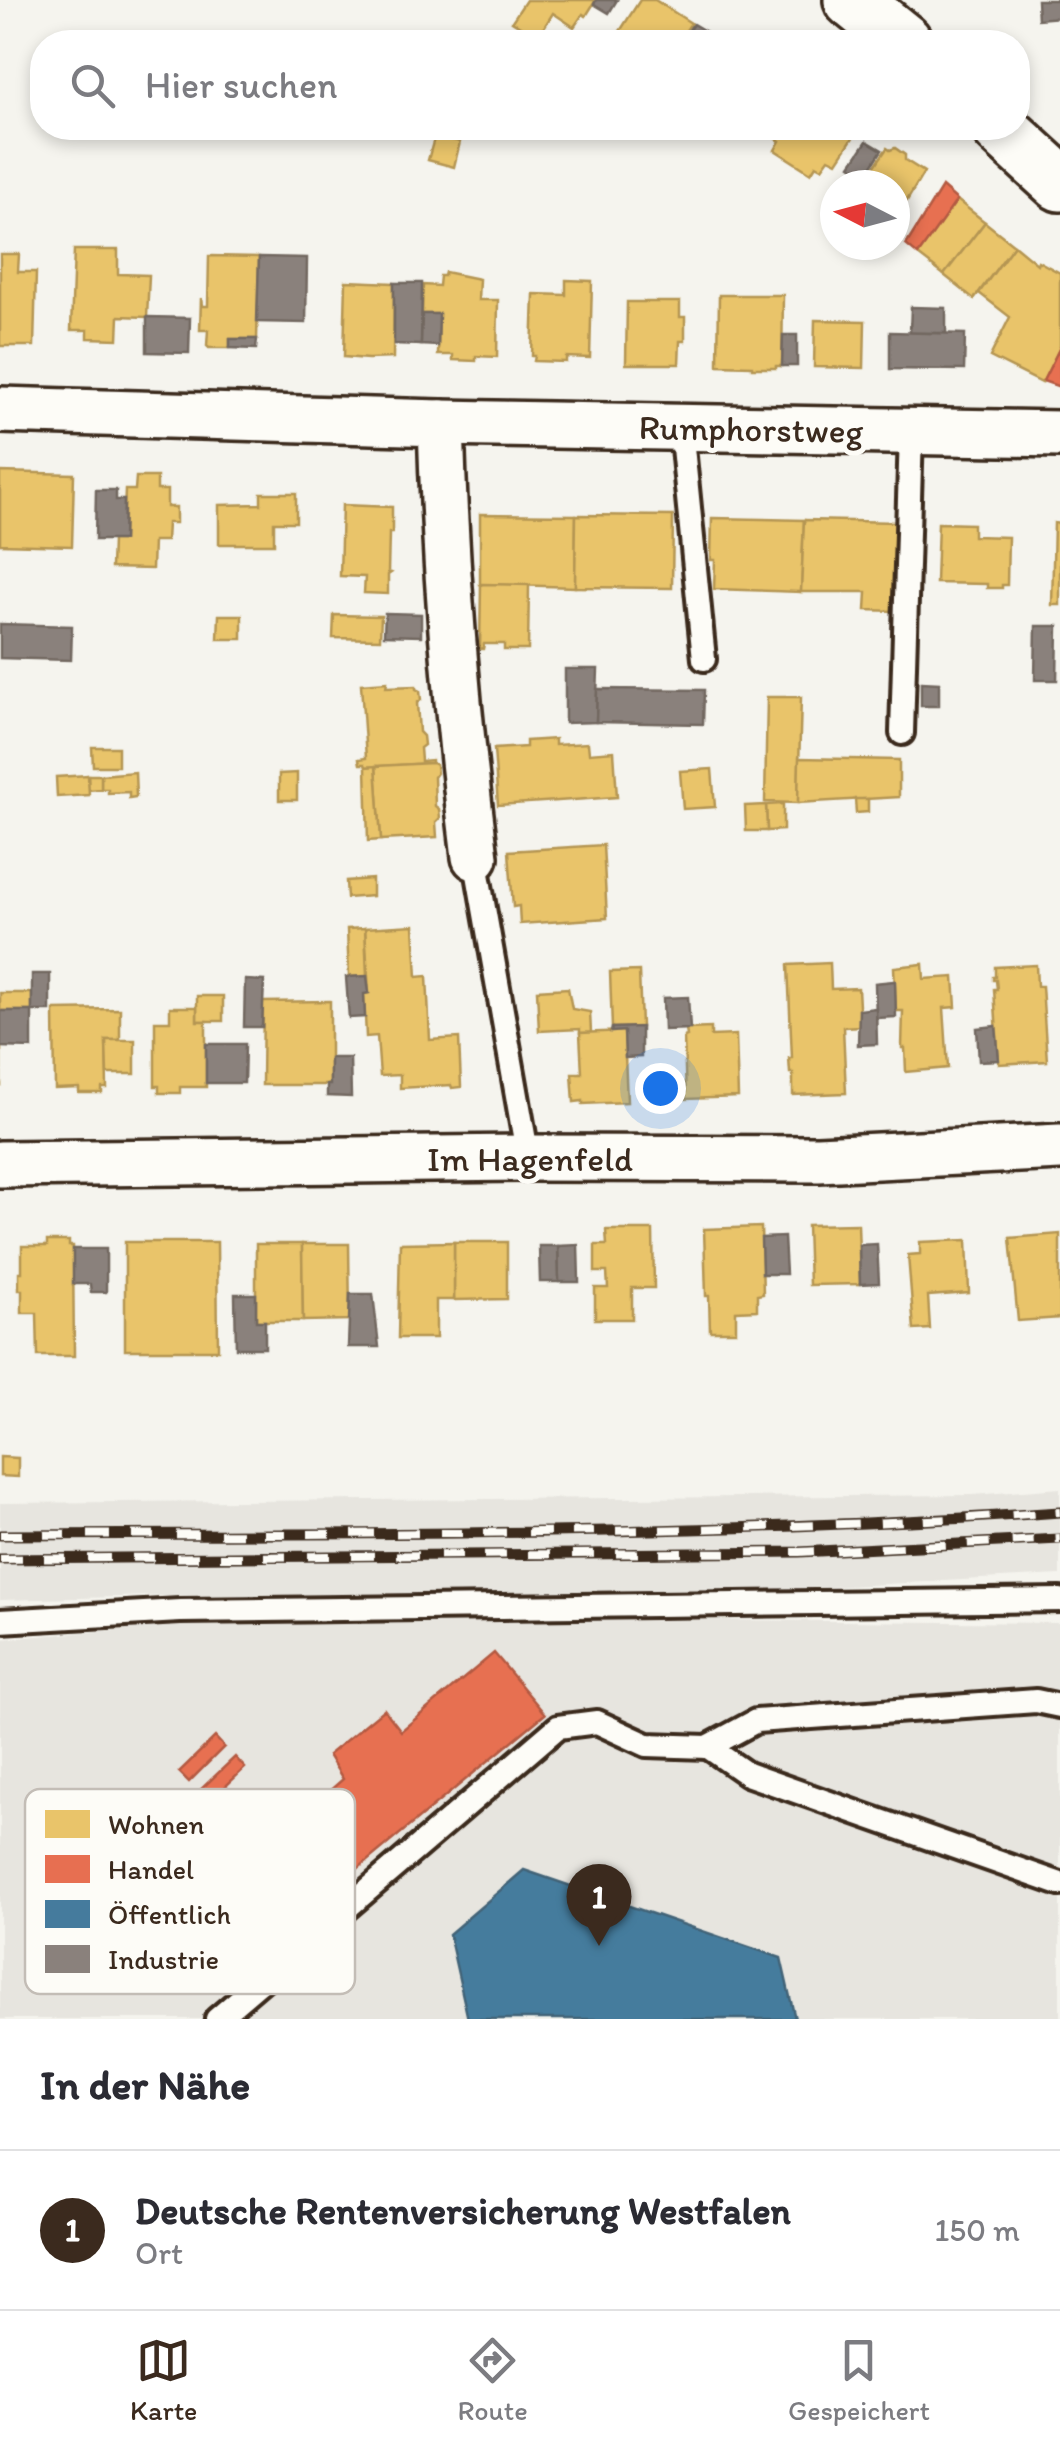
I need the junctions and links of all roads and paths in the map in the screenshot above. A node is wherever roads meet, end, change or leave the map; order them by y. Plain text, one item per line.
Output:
1 (852, 0) edge
2 (889, 30) edge
3 (1030, 130) edge
4 (1013, 140) edge
5 (1060, 150) edge
6 (1060, 183) edge
7 (0, 410) edge
8 (441, 422) junction
9 (681, 427) junction
10 (912, 432) junction
11 (1060, 434) edge
12 (704, 659) dead end
13 (902, 733) dead end
14 (475, 857) joint
15 (1060, 1146) edge
16 (528, 1158) junction
17 (0, 1164) edge
18 (1060, 1600) edge
19 (0, 1621) edge
20 (1060, 1706) edge
21 (708, 1747) junction
22 (1060, 1884) edge
23 (355, 1901) edge
24 (246, 1994) edge
25 (217, 2019) edge

1 - 2 street
3 - 5 street
4 - 6 street
7 - 8 street, Rumphorstweg
8 - 9 street, Rumphorstweg
8 - 14 street
9 - 10 street, Rumphorstweg
9 - 12 lane
10 - 11 street, Rumphorstweg
10 - 13 lane
14 - 16 lane
15 - 16 street, Im Hagenfeld
16 - 17 street, Im Hagenfeld
18 - 19 lane
20 - 21 lane
21 - 22 lane
21 - 23 lane
24 - 25 lane

